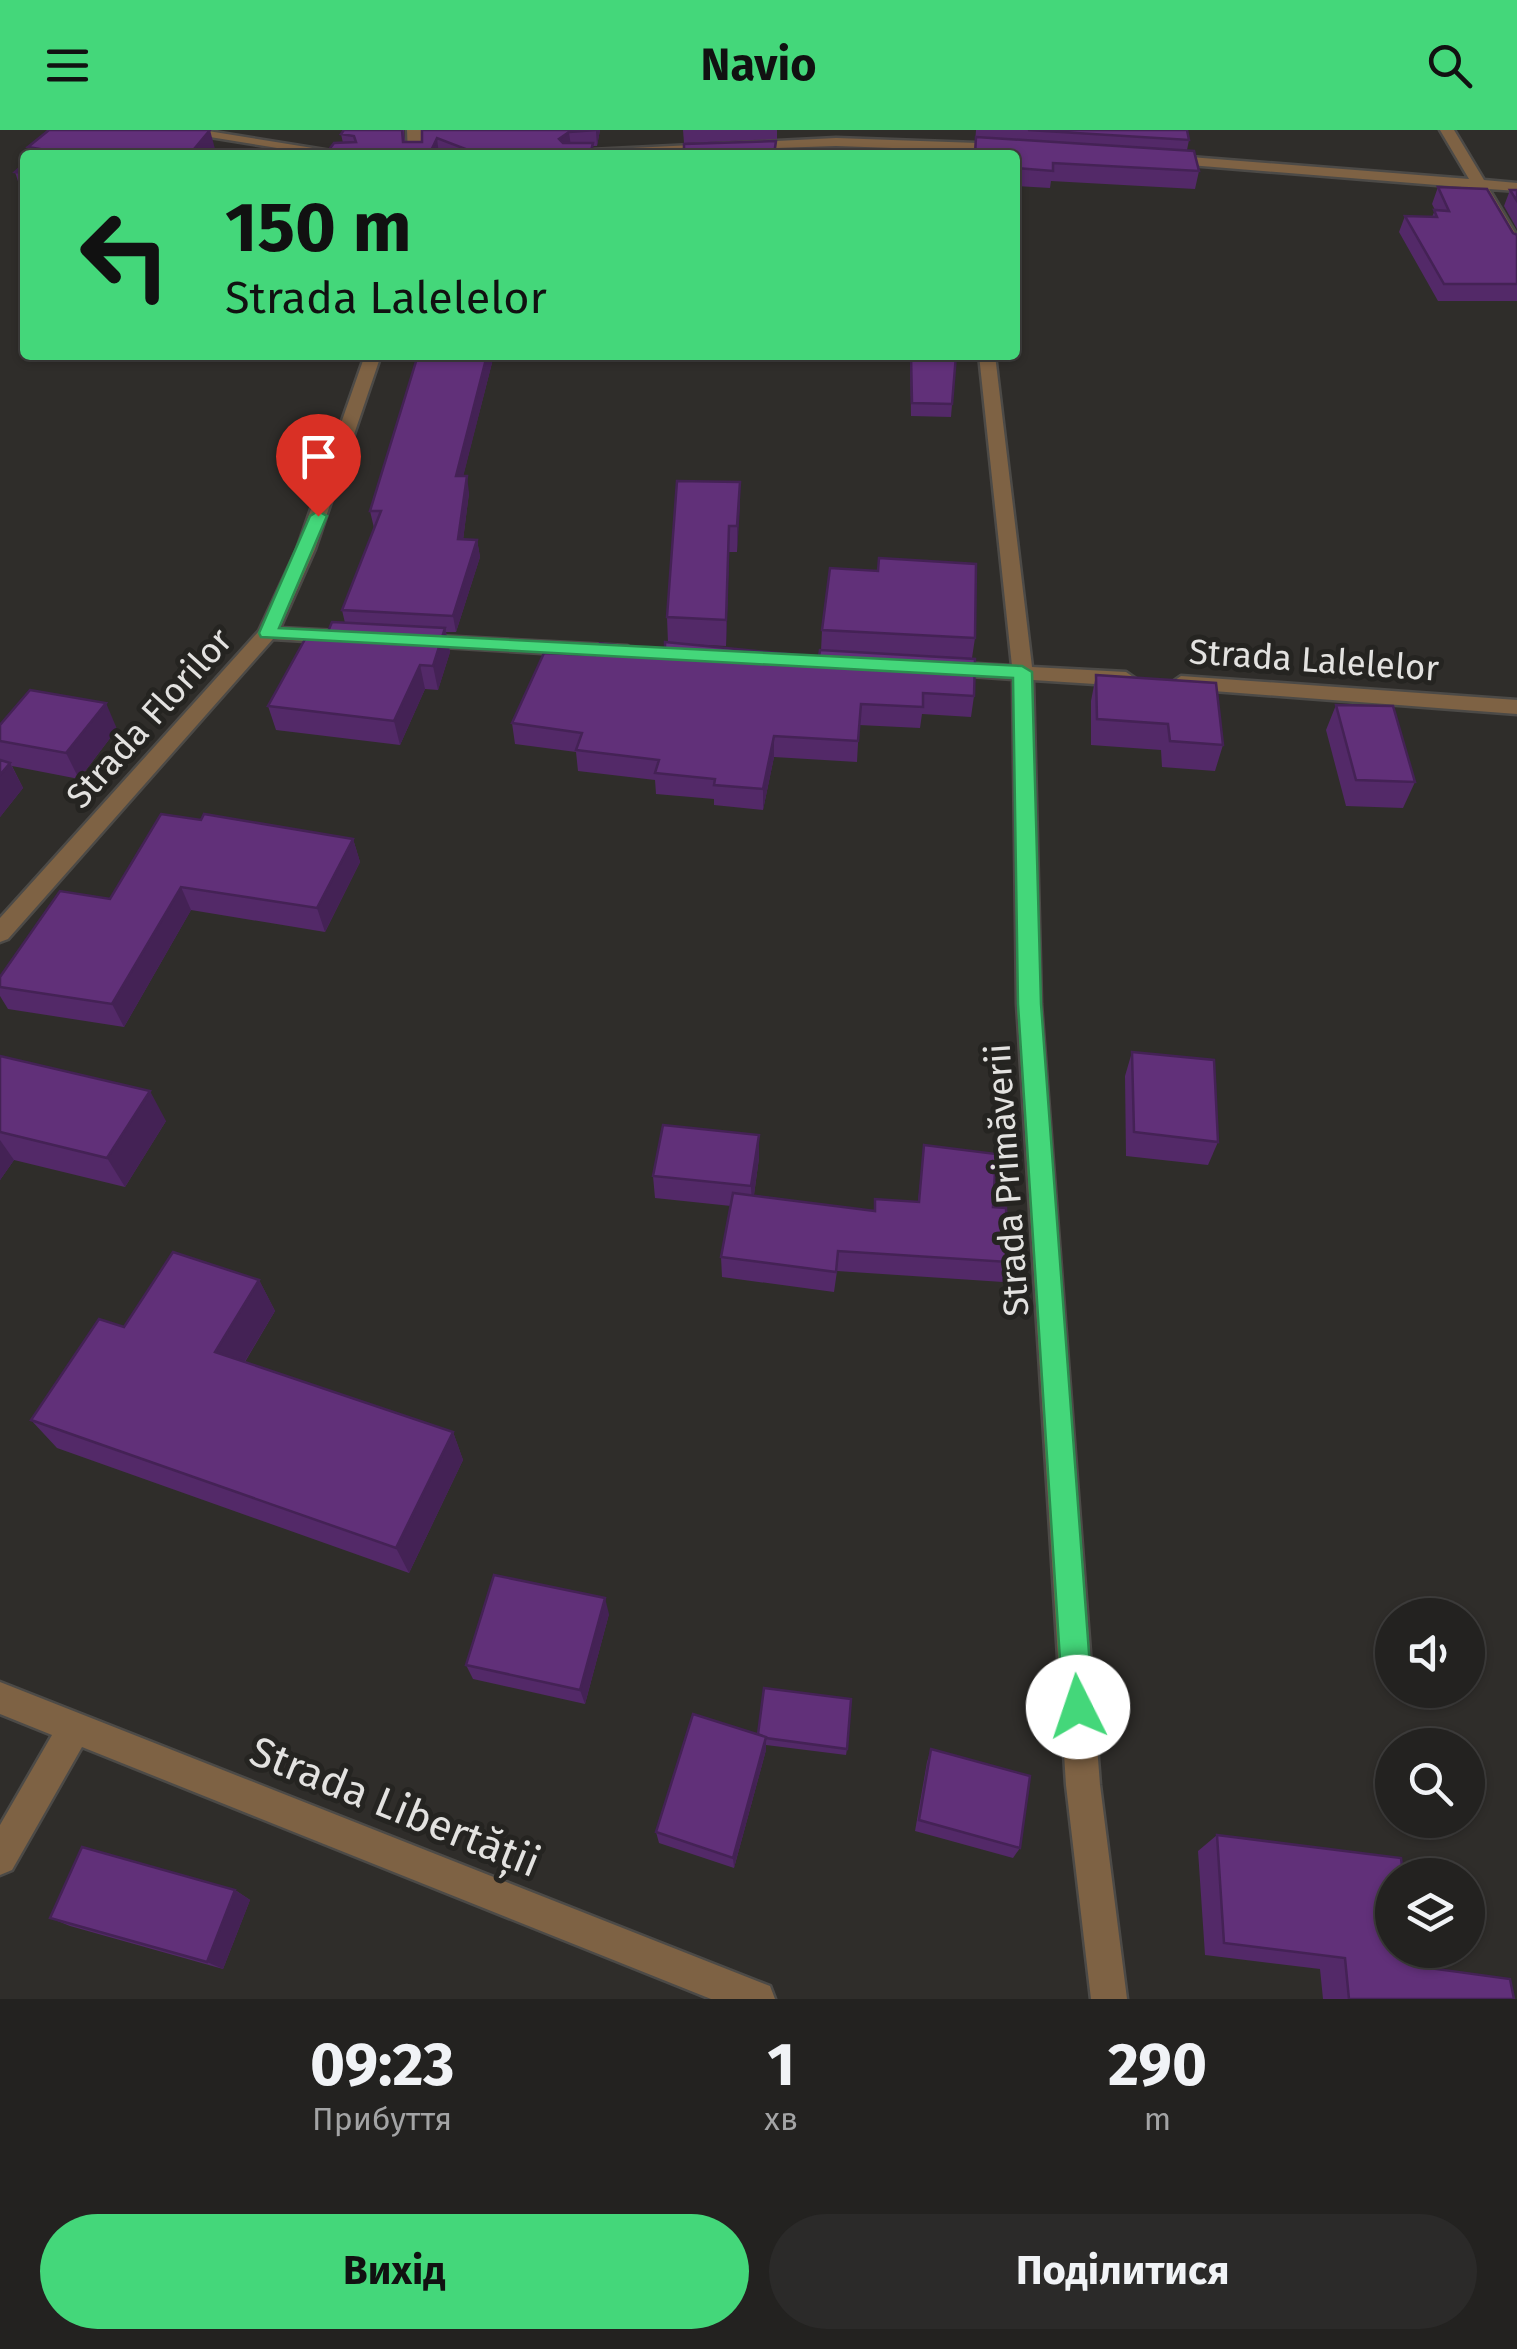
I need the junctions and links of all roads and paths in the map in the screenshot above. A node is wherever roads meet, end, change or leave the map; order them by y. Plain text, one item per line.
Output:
1 (174, 130) edge
2 (1446, 130) edge
3 (962, 144) edge
4 (314, 150) edge
5 (672, 150) edge
6 (1021, 150) edge
7 (1156, 158) edge
8 (1480, 183) junction
9 (1517, 187) edge
10 (1517, 248) edge
11 (371, 360) edge
12 (988, 360) edge
13 (268, 633) junction
14 (645, 653) edge
15 (923, 667) edge
16 (1022, 672) junction
17 (1517, 707) edge
18 (0, 933) edge
19 (0, 1698) edge
20 (75, 1728) junction
21 (0, 1858) edge
22 (757, 1999) edge
23 (1110, 1999) edge

1 - 4 street
2 - 8 street
3 - 5 street
3 - 6 street
7 - 8 street
8 - 9 street
8 - 10 street
11 - 13 street, Strada Florilor
12 - 16 street, Strada Primăverii
13 - 14 street
13 - 18 street, Strada Florilor
15 - 16 street, Strada Lalelelor
16 - 17 street, Strada Lalelelor
16 - 23 street, Strada Primăverii
19 - 20 street, Strada Libertății
20 - 21 street
20 - 22 street, Strada Libertății

